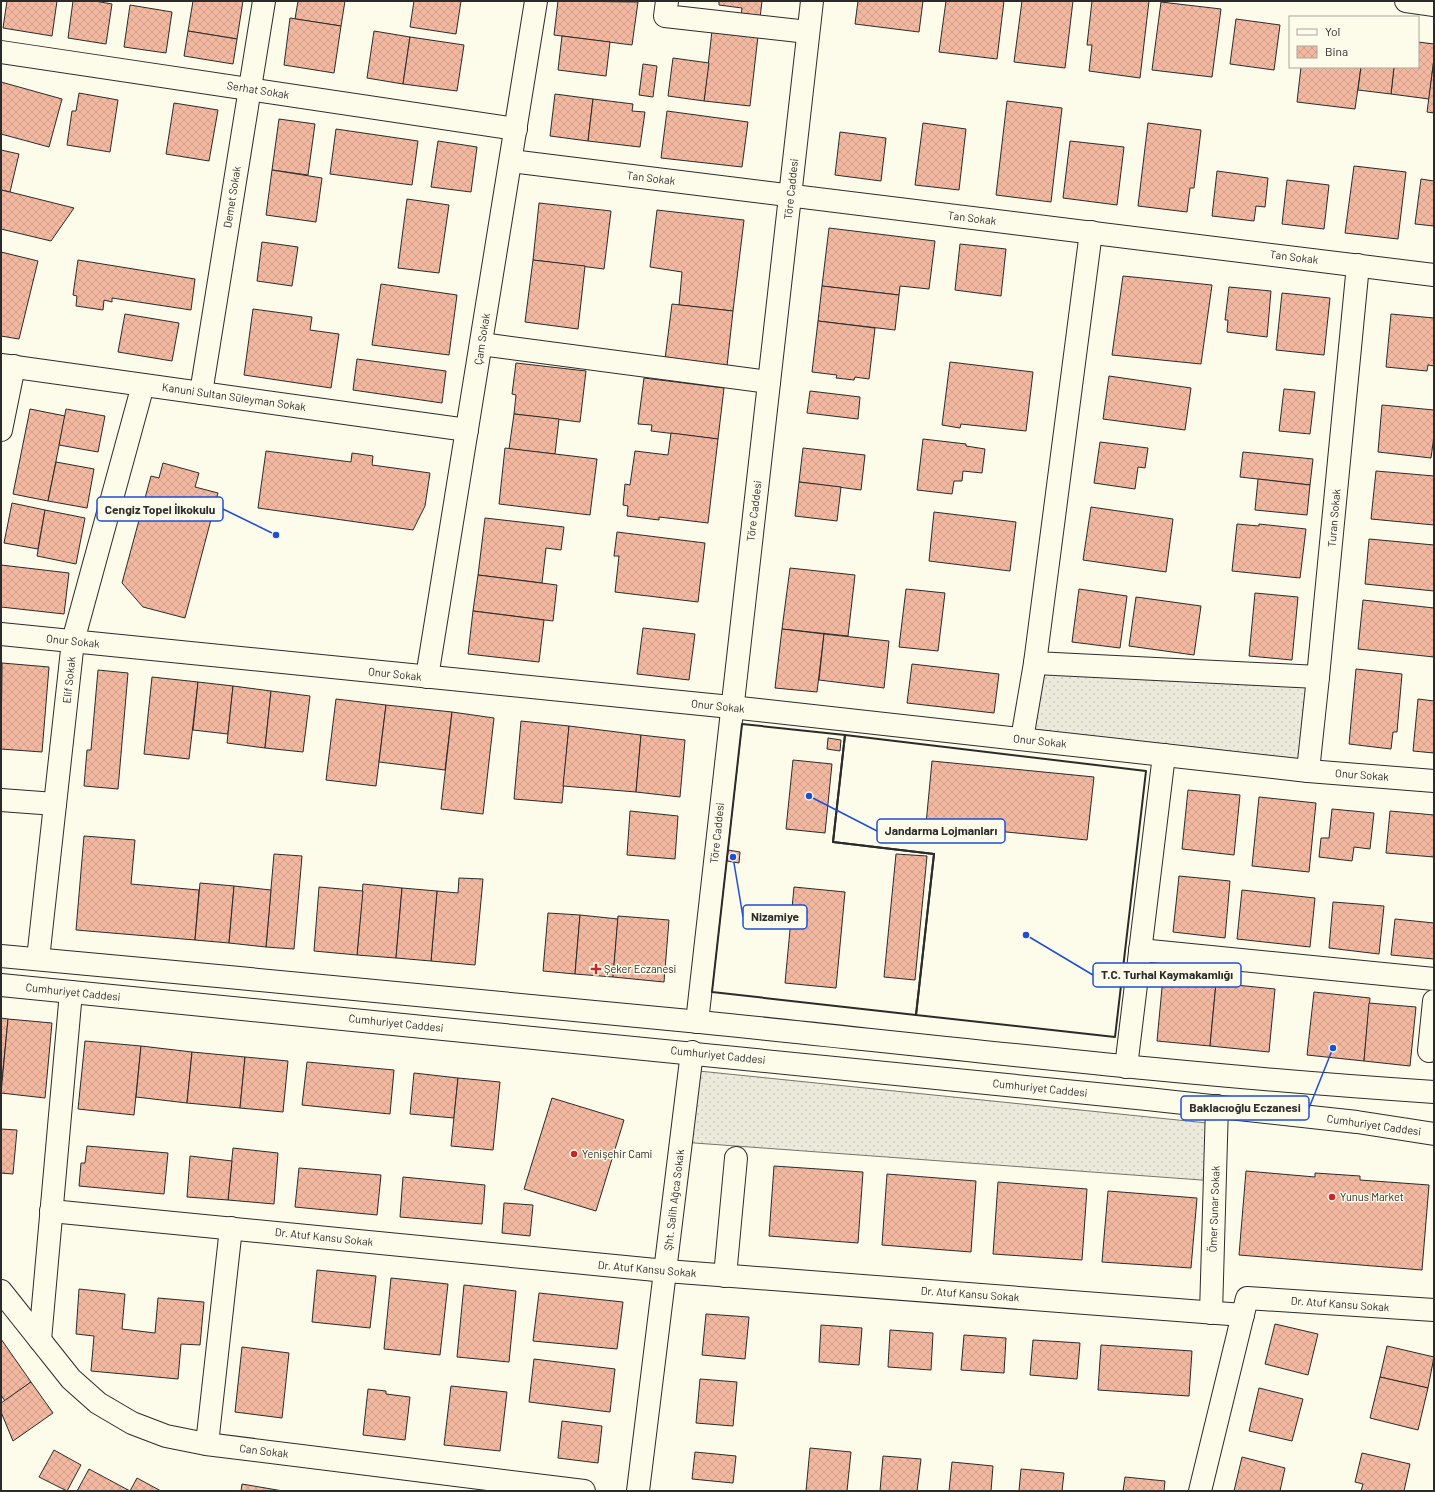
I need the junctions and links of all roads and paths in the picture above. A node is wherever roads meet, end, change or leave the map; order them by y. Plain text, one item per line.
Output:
1 (264, 1) edge
2 (536, 1) edge
3 (668, 1) edge
4 (812, 1) edge
5 (1406, 1) edge
6 (1434, 5) edge
7 (808, 32) junction
8 (1, 52) edge
9 (250, 89) junction
10 (516, 129) junction
11 (511, 161) junction
12 (790, 195) junction
13 (1091, 232) junction
14 (1358, 265) junction
15 (1434, 275) edge
16 (481, 344) junction
17 (7, 366) edge
18 (769, 382) junction
19 (143, 385) junction
20 (201, 392) junction
21 (1, 430) edge
22 (467, 430) junction
23 (1, 634) edge
24 (73, 641) junction
25 (1035, 663) junction
26 (427, 677) junction
27 (1318, 677) junction
28 (731, 707) junction
29 (1022, 739) junction
30 (1164, 755) junction
31 (1308, 771) junction
32 (1434, 781) edge
33 (1, 800) edge
34 (55, 804) junction
35 (1140, 950) junction
36 (1, 956) edge
37 (38, 959) junction
38 (1434, 978) edge
39 (1, 985) edge
40 (71, 992) junction
41 (1434, 1001) edge
42 (696, 1022) junction
43 (1429, 1051) dead end
44 (692, 1052) junction
45 (1126, 1066) junction
46 (1434, 1092) edge
47 (1217, 1106) junction
48 (1429, 1136) edge
49 (736, 1158) dead end
50 (51, 1211) junction
51 (232, 1228) junction
52 (666, 1271) junction
53 (725, 1276) junction
54 (1, 1291) edge
55 (1245, 1306) junction
56 (1434, 1310) edge
57 (1211, 1313) junction
58 (40, 1340) junction
59 (207, 1444) junction
60 (584, 1491) edge
61 (638, 1491) edge
62 (1200, 1491) edge

1 - 9 main road, Demet Sokak
2 - 10 main road, Çam Sokak
3 - 7 main road
4 - 7 main road, Töre Caddesi
5 - 6 main road
7 - 12 main road, Töre Caddesi
8 - 9 main road, Serhat Sokak
9 - 10 main road, Serhat Sokak
9 - 20 main road, Demet Sokak
10 - 11 main road, Çam Sokak
11 - 12 main road, Tan Sokak
11 - 16 main road, Çam Sokak
12 - 13 main road, Tan Sokak
12 - 18 main road, Töre Caddesi
13 - 14 main road, Tan Sokak
13 - 25 main road
14 - 15 main road, Tan Sokak
14 - 27 main road, Turan Sokak
16 - 18 main road
16 - 22 main road, Çam Sokak
17 - 19 main road, Kanuni Sultan Süleyman Sokak
17 - 21 main road
18 - 28 main road, Töre Caddesi
19 - 20 main road, Kanuni Sultan Süleyman Sokak
19 - 24 main road, Elif Sokak
20 - 22 main road, Kanuni Sultan Süleyman Sokak
22 - 26 main road, Çam Sokak
23 - 24 main road, Onur Sokak
24 - 26 main road, Onur Sokak
24 - 34 main road, Elif Sokak
25 - 27 main road
25 - 29 main road
26 - 28 main road, Onur Sokak
27 - 31 main road, Turan Sokak
28 - 29 main road, Onur Sokak
28 - 42 main road, Töre Caddesi
29 - 30 main road, Onur Sokak
30 - 31 main road, Onur Sokak
30 - 35 main road
31 - 32 main road, Onur Sokak
33 - 34 main road
34 - 37 main road, Elif Sokak
35 - 38 main road
35 - 45 main road
36 - 37 main road
37 - 42 main road
39 - 40 main road, Cumhuriyet Caddesi
40 - 44 main road, Cumhuriyet Caddesi
40 - 50 main road
41 - 43 main road
42 - 45 main road
44 - 47 main road, Cumhuriyet Caddesi
44 - 52 main road, Şht. Salih Ağca Sokak
45 - 46 main road
47 - 48 main road, Cumhuriyet Caddesi
47 - 57 main road, Ömer Sunar Sokak
49 - 53 main road
50 - 51 main road, Dr. Atuf Kansu Sokak
50 - 58 main road
51 - 52 main road, Dr. Atuf Kansu Sokak
51 - 59 main road
52 - 53 main road, Dr. Atuf Kansu Sokak
52 - 61 main road, Şht. Salih Ağca Sokak
53 - 57 main road, Dr. Atuf Kansu Sokak
54 - 58 main road, Can Sokak
55 - 56 main road, Dr. Atuf Kansu Sokak
55 - 57 main road, Dr. Atuf Kansu Sokak
55 - 62 main road
58 - 59 main road, Can Sokak
59 - 60 main road, Can Sokak

